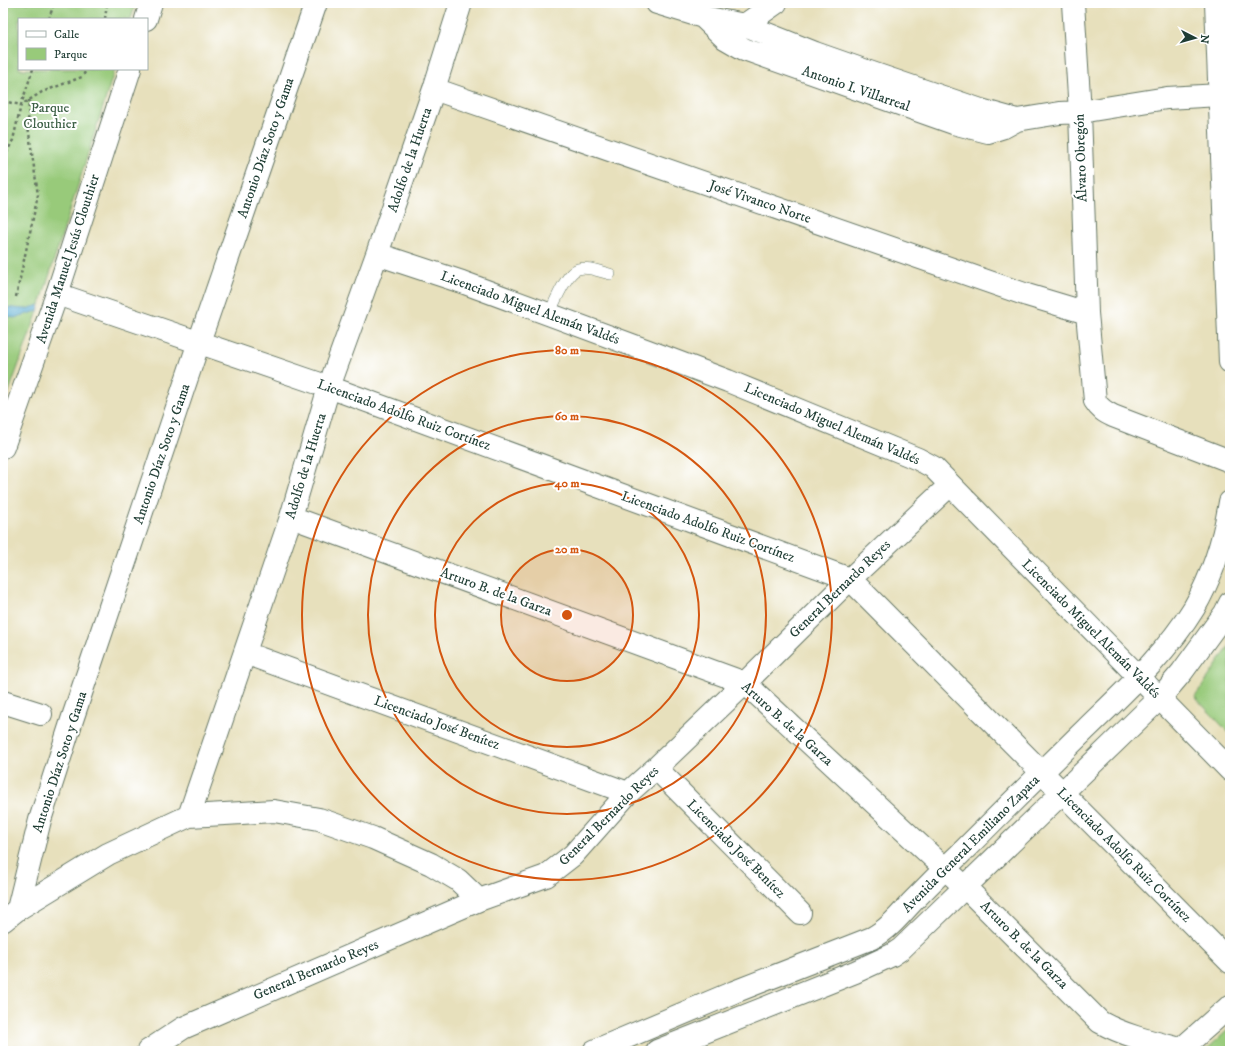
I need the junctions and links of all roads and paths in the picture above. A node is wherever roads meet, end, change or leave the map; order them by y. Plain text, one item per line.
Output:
1 (54, 3) edge
2 (107, 3) edge
3 (151, 3) edge
4 (316, 3) edge
5 (461, 3) edge
6 (657, 3) edge
7 (776, 3) edge
8 (1073, 3) edge
9 (1216, 3) edge
10 (703, 17) junction
11 (49, 18) edge
12 (105, 18) edge
13 (146, 18) edge
14 (745, 25) junction
15 (1223, 32) edge
16 (725, 38) junction
17 (33, 70) edge
18 (86, 70) edge
19 (130, 70) edge
20 (434, 89) junction
21 (1225, 95) edge
22 (29, 100) junction
23 (3, 101) edge
24 (21, 105) junction
25 (1080, 112) junction
26 (1017, 120) junction
27 (3, 160) edge
28 (377, 254) junction
29 (610, 274) dead end
30 (57, 294) junction
31 (16, 297) dead end
32 (1088, 313) junction
33 (549, 314) junction
34 (199, 342) junction
35 (1230, 362) edge
36 (329, 387) junction
37 (3, 447) edge
38 (1230, 461) edge
39 (950, 485) junction
40 (1230, 502) edge
41 (291, 517) junction
42 (850, 579) junction
43 (1230, 603) edge
44 (245, 653) junction
45 (1139, 678) junction
46 (745, 683) junction
47 (1160, 698) junction
48 (3, 702) edge
49 (41, 714) dead end
50 (656, 768) junction
51 (1230, 770) edge
52 (1042, 772) junction
53 (628, 793) junction
54 (1062, 793) junction
55 (189, 816) junction
56 (944, 869) junction
57 (966, 888) junction
58 (478, 900) junction
59 (800, 913) dead end
60 (10, 915) edge
61 (1230, 962) edge
62 (1230, 1006) edge
63 (664, 1050) edge
64 (1180, 1050) edge
65 (148, 1051) edge
66 (594, 1051) edge

1 - 11 path
2 - 12 path
3 - 13 street
4 - 34 street, Antonio Díaz Soto y Gama
5 - 20 street, Adolfo de la Huerta
6 - 10 street, Antonio I. Villarreal
7 - 14 street
8 - 25 street, Álvaro Obregón
9 - 15 street
10 - 14 street, Antonio I. Villarreal
10 - 16 street, Antonio I. Villarreal
14 - 16 street
14 - 26 street, Antonio I. Villarreal
15 - 21 street
16 - 26 street, Antonio I. Villarreal
17 - 24 path
18 - 22 path
19 - 30 street, Avenida Manuel Jesús Clouthier
20 - 28 street, Adolfo de la Huerta
20 - 32 street, José Vivanco Norte
21 - 25 street, Antonio I. Villarreal
21 - 35 street
22 - 24 path
22 - 31 path
23 - 24 path
24 - 27 path
25 - 26 street, Antonio I. Villarreal
25 - 32 street, Álvaro Obregón
28 - 33 street, Licenciado Miguel Alemán Valdés
28 - 36 street, Adolfo de la Huerta
29 - 33 lane
30 - 34 street, Licenciado Adolfo Ruiz Cortínez
30 - 37 street, Avenida Manuel Jesús Clouthier
32 - 38 street, Álvaro Obregón
33 - 39 street, Licenciado Miguel Alemán Valdés
34 - 36 street, Licenciado Adolfo Ruiz Cortínez
34 - 60 street, Antonio Díaz Soto y Gama
36 - 41 street, Adolfo de la Huerta
36 - 42 street, Licenciado Adolfo Ruiz Cortínez
39 - 42 street, General Bernardo Reyes
39 - 45 street, Licenciado Miguel Alemán Valdés
40 - 45 street, Avenida General Emiliano Zapata
41 - 44 street, Adolfo de la Huerta
41 - 46 street, Arturo B. de la Garza
42 - 46 street, General Bernardo Reyes
42 - 52 street, Licenciado Adolfo Ruiz Cortínez
43 - 47 street, Avenida General Emiliano Zapata
44 - 53 street, Licenciado José Benítez
44 - 55 street, Adolfo de la Huerta
45 - 47 street, Licenciado Miguel Alemán Valdés
45 - 52 street, Avenida General Emiliano Zapata
46 - 50 street, General Bernardo Reyes
46 - 56 street, Arturo B. de la Garza
47 - 51 street, Licenciado Miguel Alemán Valdés
47 - 54 street, Avenida General Emiliano Zapata
48 - 49 street
50 - 53 street, General Bernardo Reyes
50 - 59 street, Licenciado José Benítez
52 - 54 street, Licenciado Adolfo Ruiz Cortínez
52 - 56 street, Avenida General Emiliano Zapata
53 - 58 street, General Bernardo Reyes
54 - 57 street, Avenida General Emiliano Zapata
54 - 61 street, Licenciado Adolfo Ruiz Cortínez
55 - 58 street
55 - 60 street
56 - 57 street, Arturo B. de la Garza
56 - 66 street, Avenida General Emiliano Zapata
57 - 63 street, Avenida General Emiliano Zapata
57 - 64 street, Arturo B. de la Garza
58 - 65 street, General Bernardo Reyes
62 - 64 street

